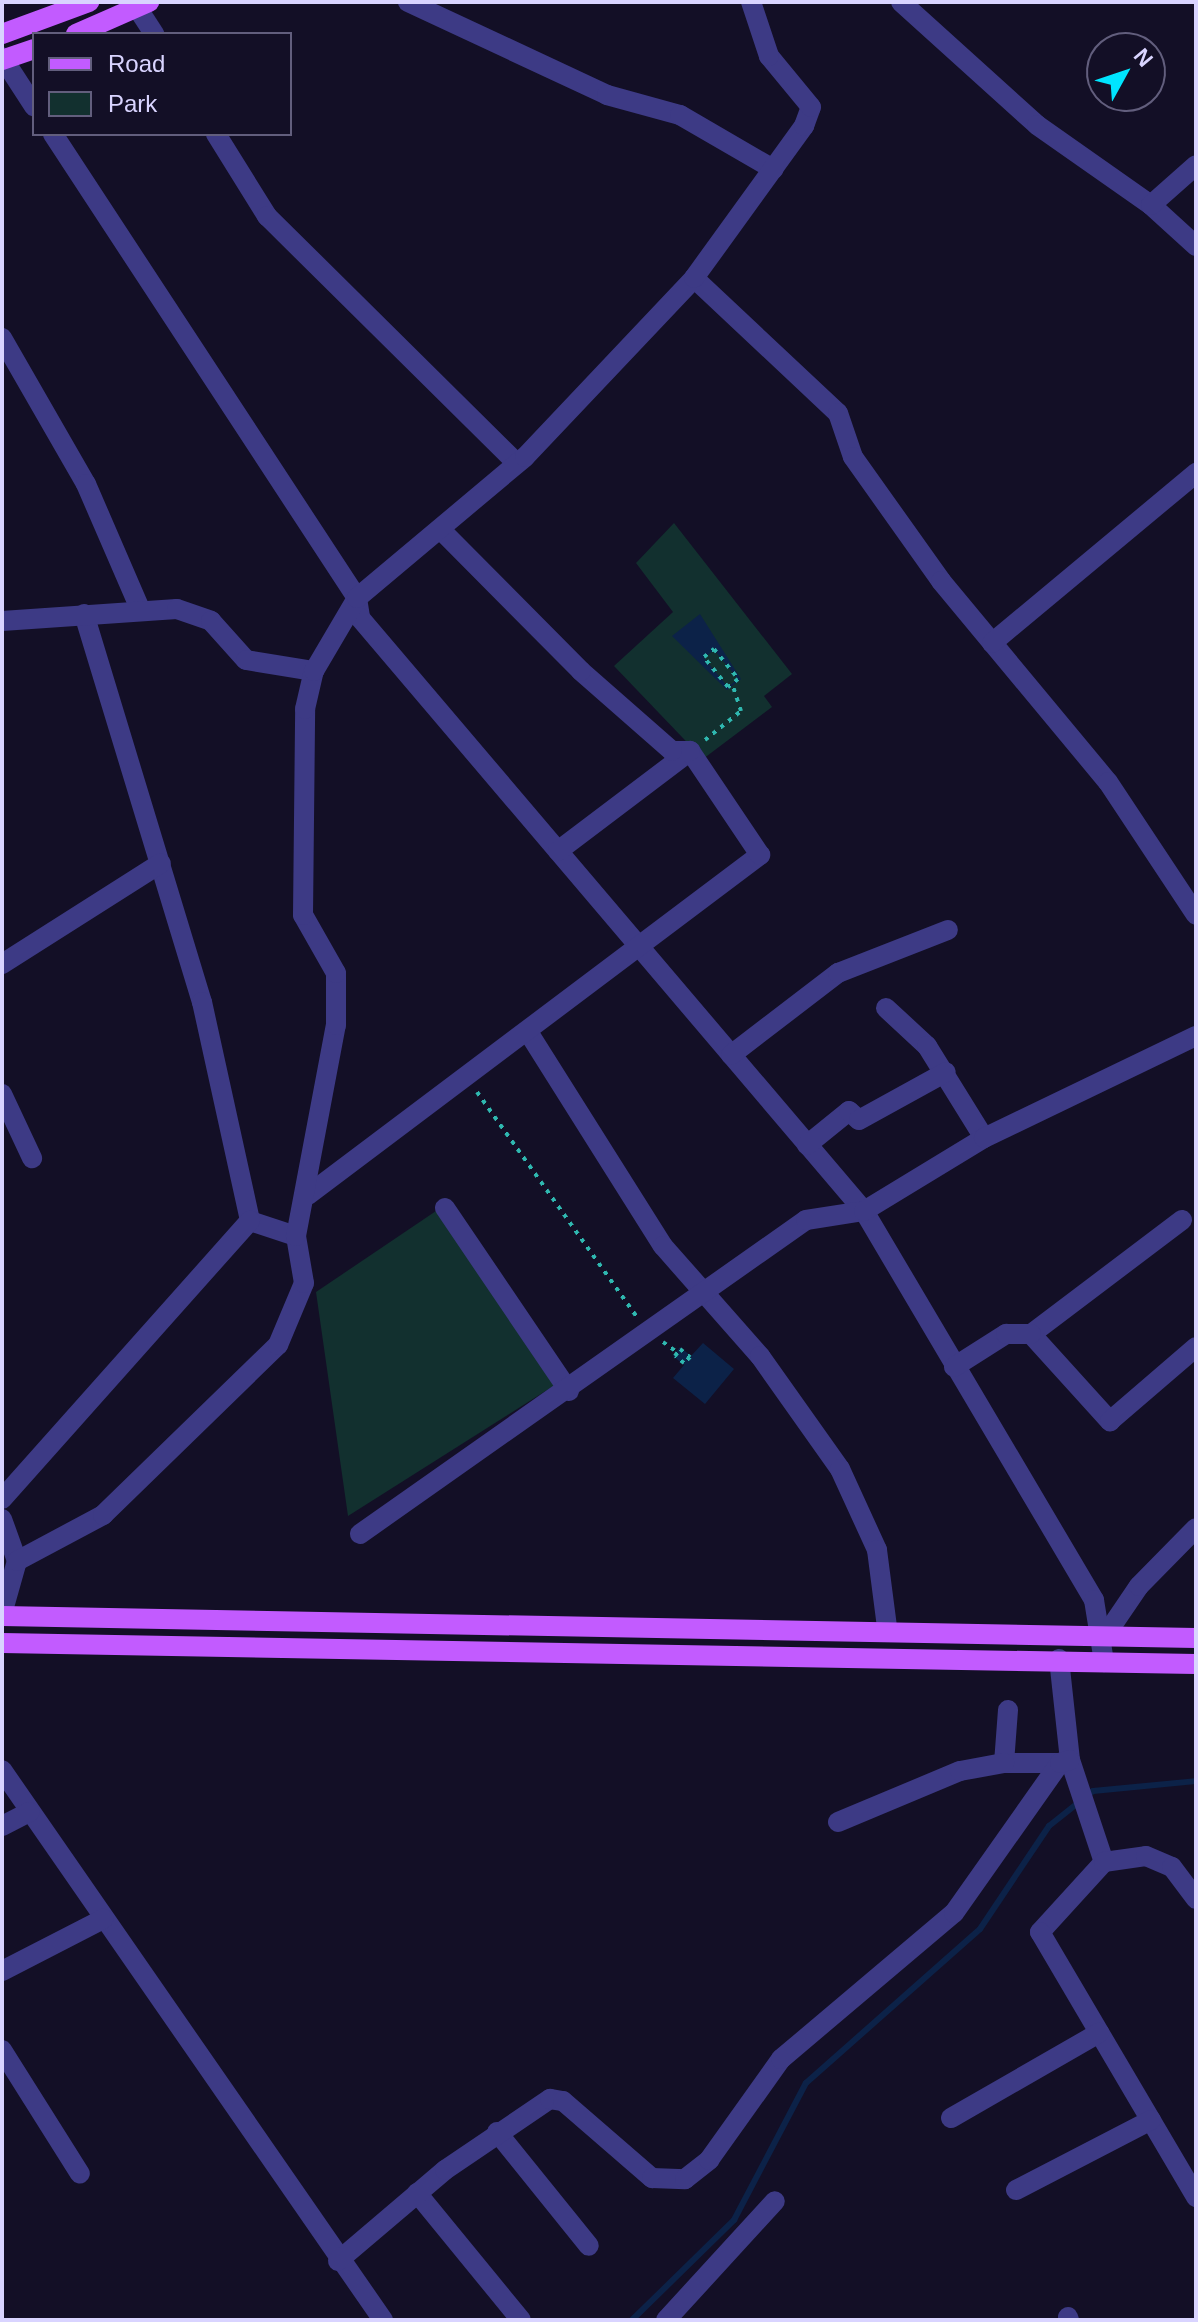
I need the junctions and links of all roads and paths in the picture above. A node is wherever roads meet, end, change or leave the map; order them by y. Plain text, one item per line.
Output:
1 (89, 2) edge
2 (408, 2) edge
3 (901, 2) edge
4 (756, 3) edge
5 (144, 6) edge
6 (81, 32) edge
7 (153, 32) edge
8 (2, 34) edge
9 (32, 50) edge
10 (3, 59) edge
11 (32, 103) edge
12 (54, 136) edge
13 (217, 136) edge
14 (1196, 165) edge
15 (773, 169) junction
16 (1151, 205) junction
17 (1196, 246) edge
18 (694, 278) junction
19 (2, 338) edge
20 (517, 463) junction
21 (1196, 473) edge
22 (441, 530) junction
23 (357, 598) junction
24 (141, 611) junction
25 (84, 614) junction
26 (2, 621) edge
27 (992, 643) junction
28 (314, 671) junction
29 (732, 684) junction
30 (690, 751) junction
31 (558, 851) junction
32 (161, 863) junction
33 (1196, 915) edge
34 (948, 930) dead end
35 (641, 950) junction
36 (2, 964) edge
37 (886, 1008) dead end
38 (530, 1035) junction
39 (1196, 1036) edge
40 (731, 1055) junction
41 (946, 1072) junction
42 (469, 1081) junction
43 (2, 1094) edge
44 (984, 1138) junction
45 (807, 1145) junction
46 (32, 1158) dead end
47 (308, 1195) junction
48 (445, 1208) dead end
49 (864, 1211) junction
50 (1182, 1220) dead end
51 (250, 1221) junction
52 (296, 1236) junction
53 (705, 1292) junction
54 (649, 1332) junction
55 (1031, 1334) junction
56 (1196, 1347) edge
57 (678, 1353) dead end
58 (954, 1367) junction
59 (569, 1391) junction
60 (2, 1499) edge
61 (2, 1519) edge
62 (1196, 1528) edge
63 (360, 1534) dead end
64 (17, 1561) junction
65 (2, 1615) edge
66 (887, 1627) junction
67 (1105, 1636) junction
68 (1196, 1638) edge
69 (2, 1643) edge
70 (1059, 1659) junction
71 (1104, 1662) junction
72 (1196, 1664) edge
73 (1008, 1710) dead end
74 (1065, 1761) junction
75 (1004, 1763) junction
76 (2, 1770) edge
77 (30, 1812) junction
78 (838, 1822) dead end
79 (2, 1826) edge
80 (1104, 1862) junction
81 (1196, 1899) edge
82 (103, 1919) junction
83 (2, 1971) edge
84 (1099, 2033) junction
85 (2, 2050) edge
86 (951, 2118) dead end
87 (1151, 2120) junction
88 (497, 2132) junction
89 (80, 2174) dead end
90 (1016, 2190) dead end
91 (417, 2193) junction
92 (1196, 2197) edge
93 (775, 2201) dead end
94 (589, 2246) dead end
95 (338, 2261) junction
96 (383, 2320) edge
97 (521, 2320) edge
98 (666, 2320) edge

1 - 8 main road
2 - 15 street
3 - 16 street
4 - 15 street
5 - 6 main road
5 - 7 street
9 - 10 main road
10 - 11 street
12 - 23 street
13 - 20 street
14 - 16 street
15 - 18 street
16 - 17 street
18 - 20 street
18 - 27 street
19 - 24 street
20 - 22 street
21 - 27 street
22 - 23 street
22 - 30 street
23 - 28 street
23 - 31 street
24 - 25 street
24 - 28 street
25 - 26 street
25 - 32 street
27 - 33 street
28 - 47 street
29 - 29 path
29 - 30 path
30 - 31 street
30 - 35 street
31 - 35 street
32 - 36 street
32 - 51 street
34 - 40 street
35 - 38 street
35 - 40 street
37 - 41 street
38 - 42 street
38 - 53 street
39 - 44 street
40 - 45 street
41 - 44 street
41 - 45 street
42 - 47 street
42 - 54 path
43 - 46 street
44 - 49 street
45 - 49 street
47 - 52 street
48 - 59 street
49 - 53 street
49 - 58 street
50 - 55 street
51 - 52 street
51 - 60 street
52 - 64 street
53 - 54 street
53 - 66 street
54 - 57 path
54 - 59 street
55 - 56 street
55 - 58 street
58 - 67 street
59 - 63 street
61 - 64 street
62 - 67 street
64 - 65 street
65 - 66 main road
66 - 67 main road
67 - 68 main road
67 - 71 street
69 - 70 main road
70 - 71 main road
70 - 74 street
71 - 72 main road
73 - 75 street
74 - 75 street
74 - 80 street
74 - 88 street
75 - 78 street
76 - 77 street
77 - 79 street
77 - 82 street
80 - 81 street
80 - 84 street
82 - 83 street
82 - 95 street
84 - 86 street
84 - 87 street
85 - 89 street
87 - 90 street
87 - 92 street
88 - 91 street
88 - 94 street
91 - 95 street
91 - 97 street
93 - 98 street
95 - 96 street

